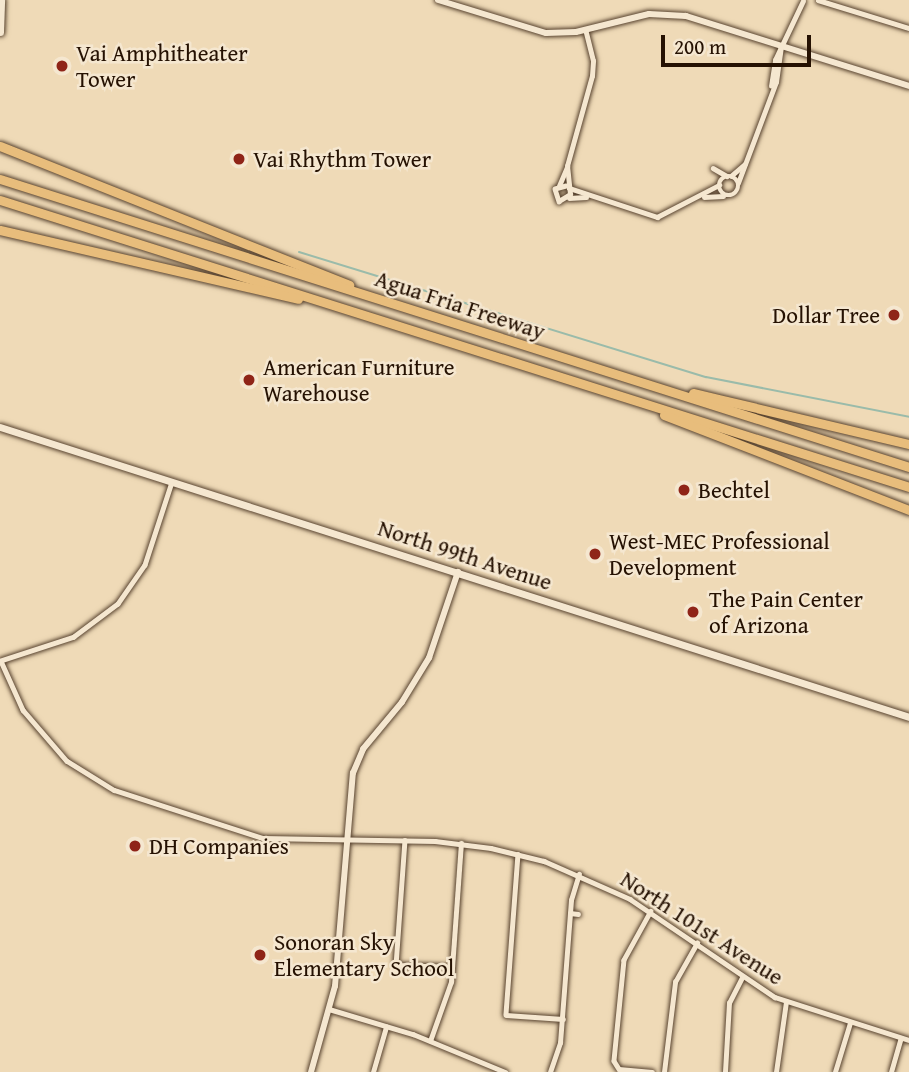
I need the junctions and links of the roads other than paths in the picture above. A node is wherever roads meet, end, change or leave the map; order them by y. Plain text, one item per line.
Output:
1 (1, 0) edge
2 (438, 0) edge
3 (805, 0) edge
4 (818, 0) edge
5 (909, 28) edge
6 (585, 30) junction
7 (0, 32) edge
8 (781, 46) junction
9 (909, 86) edge
10 (0, 146) edge
11 (746, 164) junction
12 (567, 166) junction
13 (728, 176) junction
14 (0, 180) edge
15 (719, 183) junction
16 (738, 183) junction
17 (559, 186) junction
18 (567, 187) junction
19 (726, 196) junction
20 (586, 197) junction
21 (703, 197) junction
22 (568, 198) junction
23 (0, 200) edge
24 (0, 230) edge
25 (389, 302) junction
26 (384, 321) junction
27 (624, 376) junction
28 (618, 394) junction
29 (0, 428) edge
30 (4, 434) edge
31 (909, 444) edge
32 (909, 467) edge
33 (172, 482) junction
34 (909, 487) edge
35 (909, 510) edge
36 (458, 572) junction
37 (1, 661) edge
38 (909, 717) edge
39 (346, 840) junction
40 (405, 840) junction
41 (461, 843) junction
42 (518, 854) junction
43 (579, 874) junction
44 (651, 911) junction
45 (570, 913) junction
46 (578, 914) dead end
47 (698, 943) junction
48 (452, 967) junction
49 (742, 977) junction
50 (786, 1002) junction
51 (329, 1009) junction
52 (563, 1019) junction
53 (850, 1023) junction
54 (386, 1027) junction
55 (901, 1038) junction
56 (909, 1040) edge
57 (430, 1041) junction
58 (487, 1065) junction
59 (665, 1071) edge
60 (311, 1072) edge
61 (373, 1072) edge
62 (481, 1072) edge
63 (505, 1072) edge
64 (550, 1072) edge
65 (652, 1072) edge
66 (725, 1072) edge
67 (776, 1072) edge
68 (835, 1072) edge
69 (891, 1072) edge

1 - 7 main road
2 - 6 street
3 - 8 street
4 - 5 street
6 - 8 street
6 - 12 street
8 - 9 street
8 - 11 street
10 - 25 highway
11 - 13 street
11 - 16 street
12 - 17 street
12 - 18 street
13 - 15 street
13 - 15 street
13 - 16 street
14 - 25 highway, Agua Fria Freeway
15 - 19 street
15 - 21 street
16 - 19 street
17 - 18 street
17 - 22 street
18 - 20 street
18 - 22 street
19 - 21 street
20 - 21 street
20 - 22 street
23 - 26 highway, Agua Fria Freeway
24 - 26 highway
25 - 27 highway, Agua Fria Freeway
26 - 28 highway, Agua Fria Freeway
27 - 31 highway
27 - 32 highway, Agua Fria Freeway
28 - 34 highway, Agua Fria Freeway
28 - 35 highway
29 - 30 main road, North 99th Avenue
30 - 33 main road, North 99th Avenue
33 - 36 main road, North 99th Avenue
33 - 37 street
36 - 38 main road, North 99th Avenue
36 - 39 street
37 - 39 street, North 101st Avenue
39 - 40 street, North 101st Avenue
39 - 51 street
40 - 41 street, North 101st Avenue
40 - 48 street
41 - 42 street, North 101st Avenue
41 - 48 street
42 - 43 street, North 101st Avenue
42 - 52 street
43 - 44 street, North 101st Avenue
43 - 45 street
44 - 47 street, North 101st Avenue
44 - 65 street
45 - 46 street
45 - 52 street
47 - 49 street, North 101st Avenue
47 - 59 street
48 - 57 street
49 - 50 street, North 101st Avenue
49 - 66 street
50 - 53 street, North 101st Avenue
50 - 67 street
51 - 54 street
51 - 60 street
52 - 64 street
53 - 55 street, North 101st Avenue
53 - 68 street
54 - 57 street
54 - 61 street
55 - 56 street, North 101st Avenue
55 - 69 street
57 - 58 street
58 - 62 street
58 - 63 street

